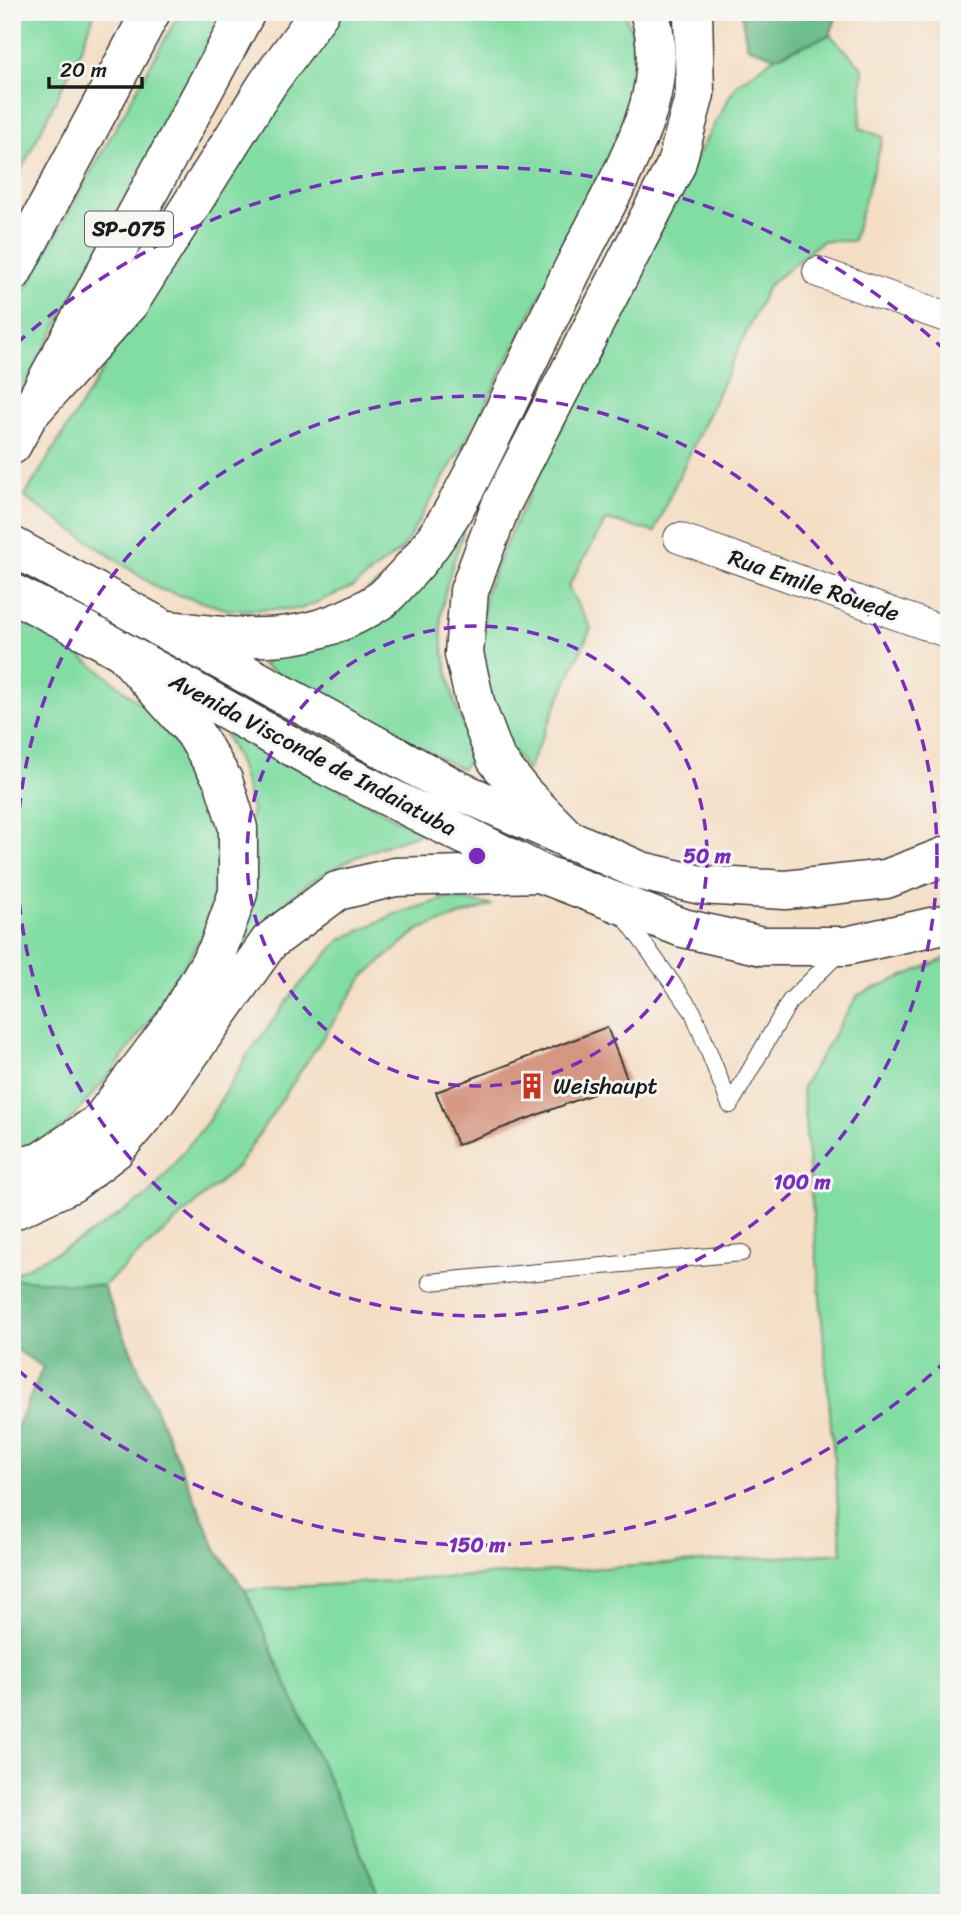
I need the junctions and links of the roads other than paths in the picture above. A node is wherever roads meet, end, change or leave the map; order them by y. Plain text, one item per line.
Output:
1 (121, 12) edge
2 (151, 12) edge
3 (246, 12) edge
4 (320, 12) edge
5 (649, 12) edge
6 (693, 12) edge
7 (12, 254) edge
8 (818, 272) dead end
9 (12, 273) edge
10 (949, 318) edge
11 (21, 430) edge
12 (679, 538) dead end
13 (12, 546) edge
14 (12, 593) edge
15 (162, 629) junction
16 (949, 633) edge
17 (124, 653) junction
18 (570, 841) junction
19 (949, 855) edge
20 (540, 873) junction
21 (615, 902) junction
22 (949, 922) edge
23 (846, 946) junction
24 (12, 1169) edge
25 (12, 1211) edge
26 (742, 1253) dead end
27 (430, 1282) dead end

1 - 7 main road
2 - 9 main road
3 - 11 main road, SP-075
4 - 11 main road
5 - 15 main road
6 - 18 main road
8 - 10 street
12 - 16 street, Rua Emile Rouede
13 - 15 main road, Avenida Visconde de Indaiatuba
14 - 17 main road, Avenida Visconde de Indaiatuba
15 - 18 main road, Avenida Visconde de Indaiatuba
17 - 20 main road, Avenida Visconde de Indaiatuba
17 - 24 main road
18 - 19 main road, Avenida Visconde de Indaiatuba
20 - 21 main road, Avenida Visconde de Indaiatuba
20 - 25 main road
21 - 23 main road, Avenida Visconde de Indaiatuba
21 - 23 lane
22 - 23 main road, Avenida Visconde de Indaiatuba
26 - 27 lane

